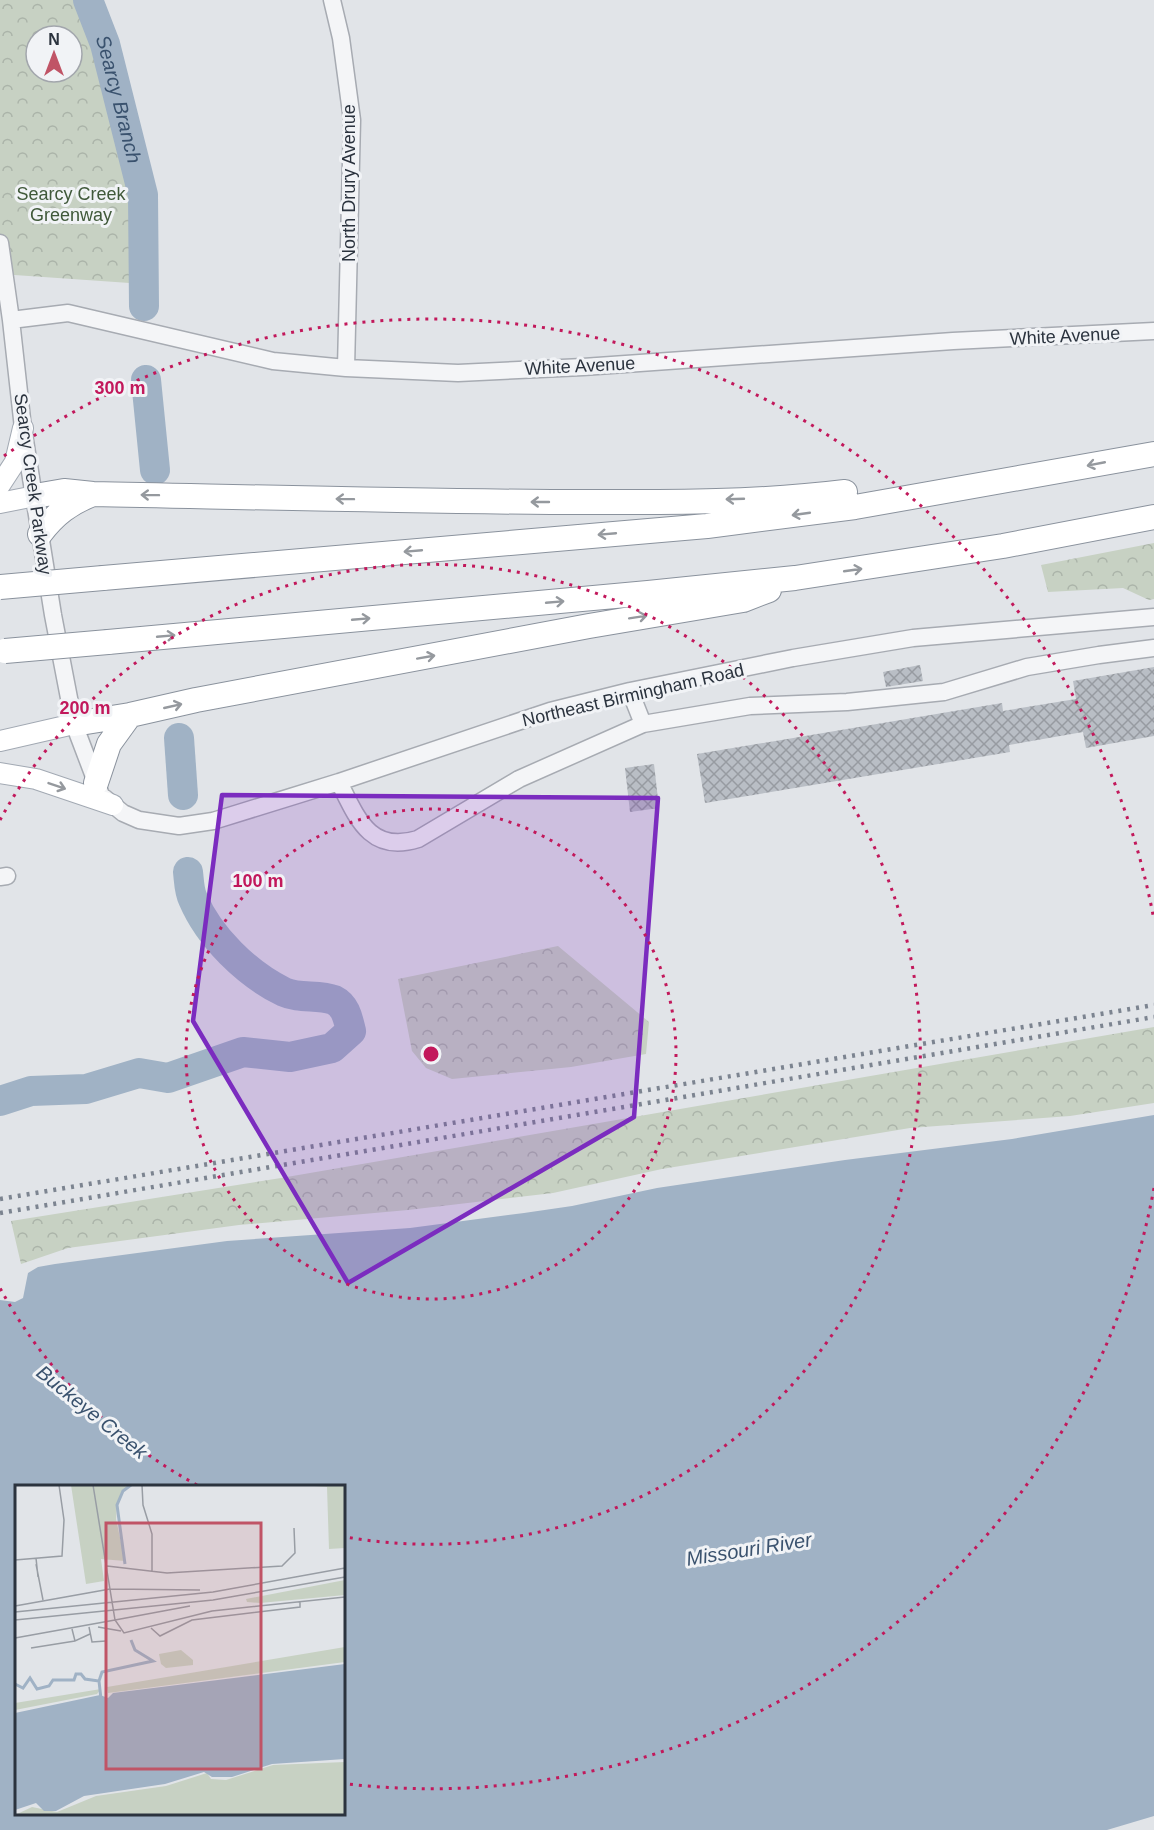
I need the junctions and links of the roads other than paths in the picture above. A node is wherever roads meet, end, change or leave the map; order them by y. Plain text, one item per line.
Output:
1 (332, 0) edge
2 (0, 243) edge
3 (11, 320) junction
4 (1154, 331) edge
5 (346, 368) junction
6 (23, 428) junction
7 (1154, 454) edge
8 (1002, 482) junction
9 (0, 485) edge
10 (93, 494) junction
11 (35, 496) junction
12 (0, 503) edge
13 (1154, 517) edge
14 (40, 534) junction
15 (795, 578) junction
16 (0, 587) edge
17 (1154, 617) edge
18 (1154, 648) edge
19 (2, 651) edge
20 (630, 692) junction
21 (130, 715) junction
22 (74, 724) junction
23 (643, 724) junction
24 (0, 741) edge
25 (0, 773) edge
26 (339, 782) junction
27 (96, 783) junction
28 (113, 805) junction

1 - 5 street, North Drury Avenue
2 - 3 street, Searcy Creek Parkway
3 - 5 street, White Avenue
3 - 6 street, Searcy Creek Parkway
4 - 5 street, White Avenue
6 - 9 main road
6 - 11 street, Searcy Creek Parkway
7 -> 8 highway
8 -> 10 highway
8 -> 16 highway, bridge
10 - 11 highway
10 - 14 highway
11 - 12 main road
11 - 14 street, Searcy Creek Parkway
15 -> 13 highway
14 - 22 street, Searcy Creek Parkway
19 -> 15 highway, bridge
21 -> 15 highway
17 - 20 street, Northeast Birmingham Road
18 - 23 street
20 - 23 street
20 - 26 street, Northeast Birmingham Road
21 - 22 highway
21 - 27 highway
22 - 24 main road
22 - 27 street, Northeast Birmingham Road
23 - 26 street
25 -> 28 main road
26 - 28 street, Northeast Birmingham Road
27 - 28 street, Northeast Birmingham Road

